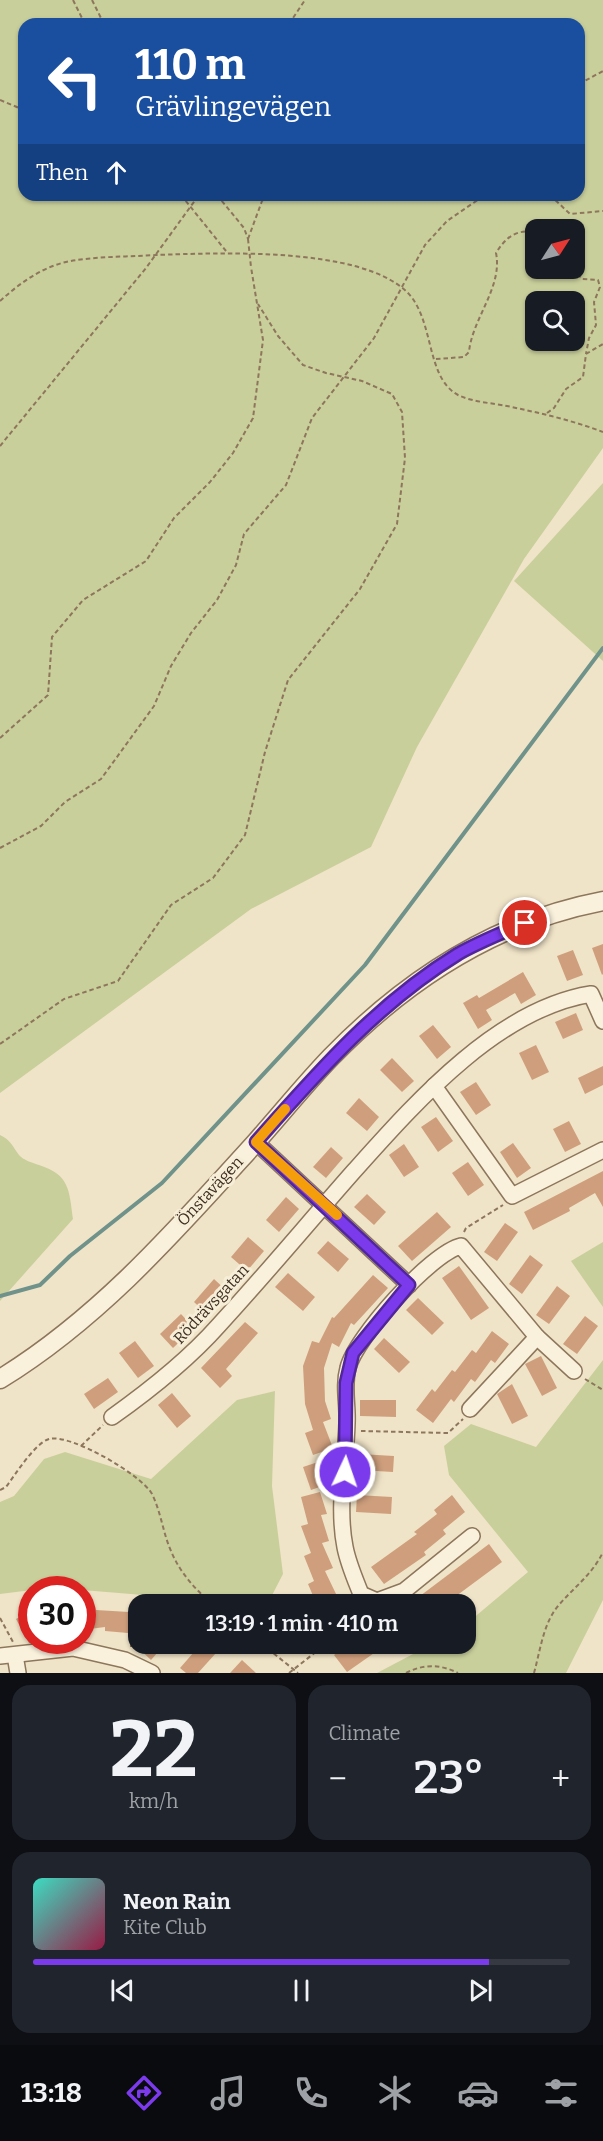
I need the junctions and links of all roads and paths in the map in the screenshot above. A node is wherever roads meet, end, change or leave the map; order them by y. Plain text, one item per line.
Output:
1 (73, 0) edge
2 (92, 0) edge
3 (305, 0) edge
4 (82, 18) edge
5 (101, 18) edge
6 (293, 18) edge
7 (603, 71) edge
8 (585, 81) edge
9 (0, 100) edge
10 (18, 108) edge
11 (186, 201) edge
12 (194, 201) edge
13 (222, 201) edge
14 (262, 201) edge
15 (476, 201) edge
16 (556, 201) edge
17 (190, 207) junction
18 (603, 211) edge
19 (525, 232) edge
20 (248, 239) junction
21 (227, 252) junction
22 (156, 255) junction
23 (582, 279) edge
24 (401, 288) junction
25 (0, 301) edge
26 (258, 304) junction
27 (603, 344) edge
28 (586, 354) junction
29 (435, 359) junction
30 (344, 377) junction
31 (546, 414) junction
32 (603, 432) edge
33 (0, 446) edge
34 (0, 738) edge
35 (0, 848) edge
36 (603, 901) edge
37 (603, 1021) edge
38 (0, 1044) edge
39 (434, 1086) junction
40 (256, 1142) junction
41 (603, 1150) edge
42 (512, 1196) junction
43 (325, 1204) junction
44 (461, 1246) junction
45 (409, 1285) junction
46 (537, 1336) junction
47 (574, 1371) joint
48 (0, 1379) edge
49 (603, 1390) edge
50 (470, 1409) joint
51 (112, 1417) joint
52 (347, 1432) junction
53 (81, 1446) junction
54 (0, 1490) edge
55 (472, 1536) dead end
56 (603, 1552) edge
57 (203, 1594) edge
58 (0, 1618) edge
59 (130, 1654) edge
60 (275, 1654) edge
61 (313, 1654) edge
62 (8, 1655) edge
63 (128, 1662) junction
64 (294, 1669) junction
65 (18, 1673) edge
66 (152, 1673) edge
67 (289, 1673) edge
68 (298, 1673) edge
69 (406, 1673) edge
70 (458, 1673) edge
71 (534, 1673) edge

1 - 4 path
2 - 5 path
3 - 6 path
7 - 8 path
9 - 10 path
11 - 17 path
12 - 17 path
13 - 20 path
14 - 20 path
15 - 24 path
16 - 18 path
17 - 21 path
17 - 22 path
19 - 29 path
20 - 26 path, bridge
21 - 22 path
21 - 24 path
22 - 25 path
22 - 33 path
23 - 28 path
24 - 29 path
24 - 30 path
26 - 30 path
26 - 34 path
27 - 28 path
28 - 31 path
29 - 31 path
30 - 35 path
30 - 38 path
31 - 32 path
36 - 40 street, Önstavägen
37 - 39 street, Rödrävsgatan
39 - 42 street
39 - 43 street, Rödrävsgatan
40 - 43 street
40 - 48 street, Önstavägen
41 - 42 street
42 - 44 path
43 - 45 street
43 - 51 street, Rödrävsgatan
44 - 45 street
44 - 46 street
45 - 52 street
46 - 47 street
46 - 50 street
47 - 49 path
50 - 52 path
51 - 53 path
52 - 55 street
53 - 54 path
53 - 57 path
56 - 71 path
58 - 62 path
59 - 63 path
60 - 64 path
61 - 64 path
62 - 63 street
62 - 65 street
63 - 66 street
64 - 67 path
64 - 68 path
69 - 70 path

